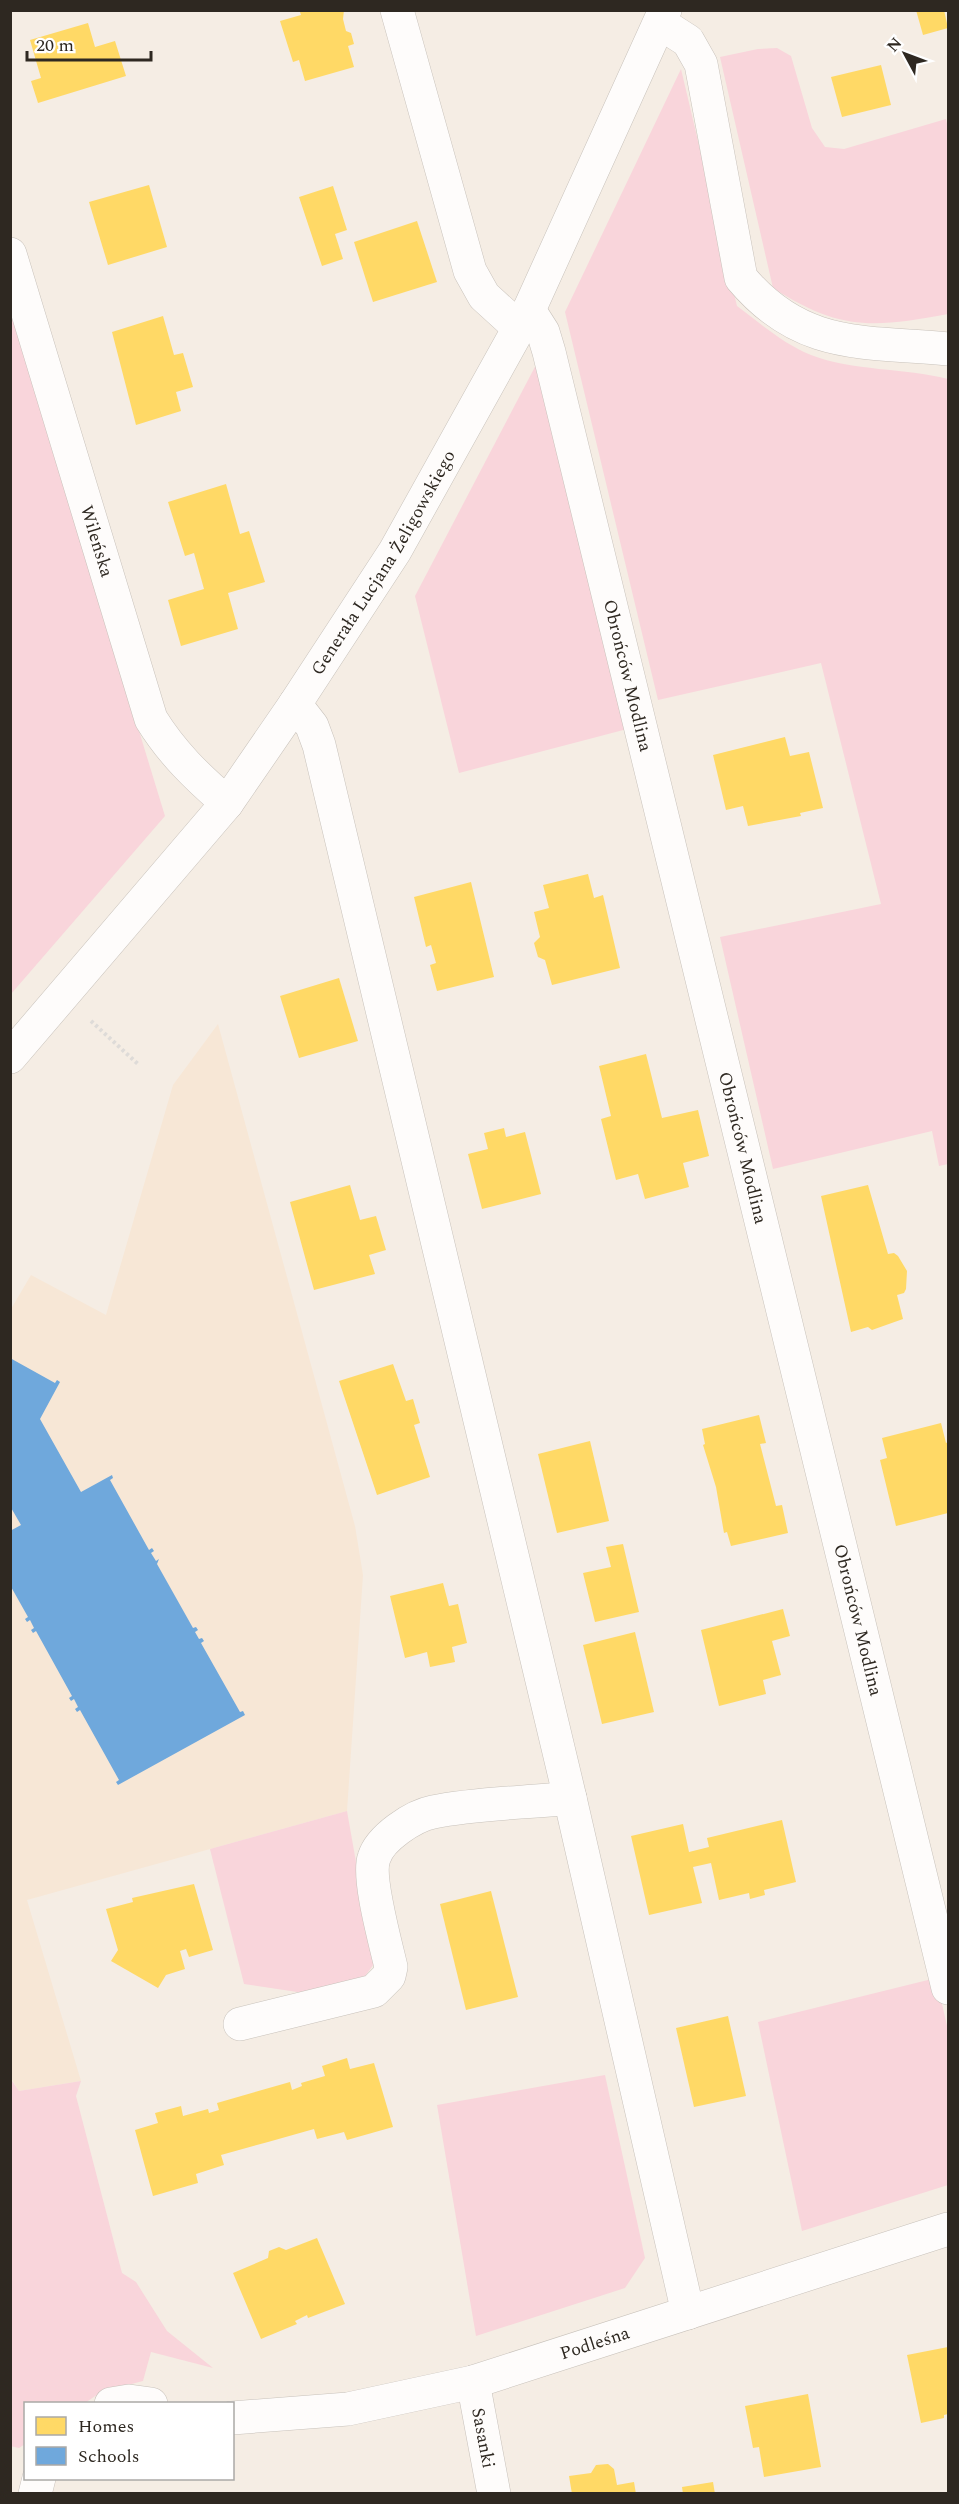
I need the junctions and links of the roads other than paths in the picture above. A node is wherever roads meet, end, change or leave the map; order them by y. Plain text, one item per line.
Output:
1 (397, 10) edge
2 (662, 17) edge
3 (10, 254) edge
4 (523, 318) junction
5 (948, 349) edge
6 (295, 704) junction
7 (227, 802) junction
8 (10, 1057) edge
9 (570, 1798) junction
10 (948, 1988) edge
11 (240, 2024) dead end
12 (948, 2229) edge
13 (688, 2313) junction
14 (473, 2382) junction
15 (234, 2418) edge
16 (494, 2493) edge

1 - 4 street, Obrońców Modlina
2 - 4 street, Generała Lucjana Żeligowskiego
2 - 5 street
3 - 7 street, Wileńska
4 - 6 street, Generała Lucjana Żeligowskiego
4 - 10 street, Obrońców Modlina
6 - 7 street, Generała Lucjana Żeligowskiego
6 - 9 street
7 - 8 street, Generała Lucjana Żeligowskiego
9 - 11 street
9 - 13 street
12 - 13 street, Podleśna
13 - 14 street, Podleśna
14 - 15 street, Podleśna
14 - 16 street, Sasanki

